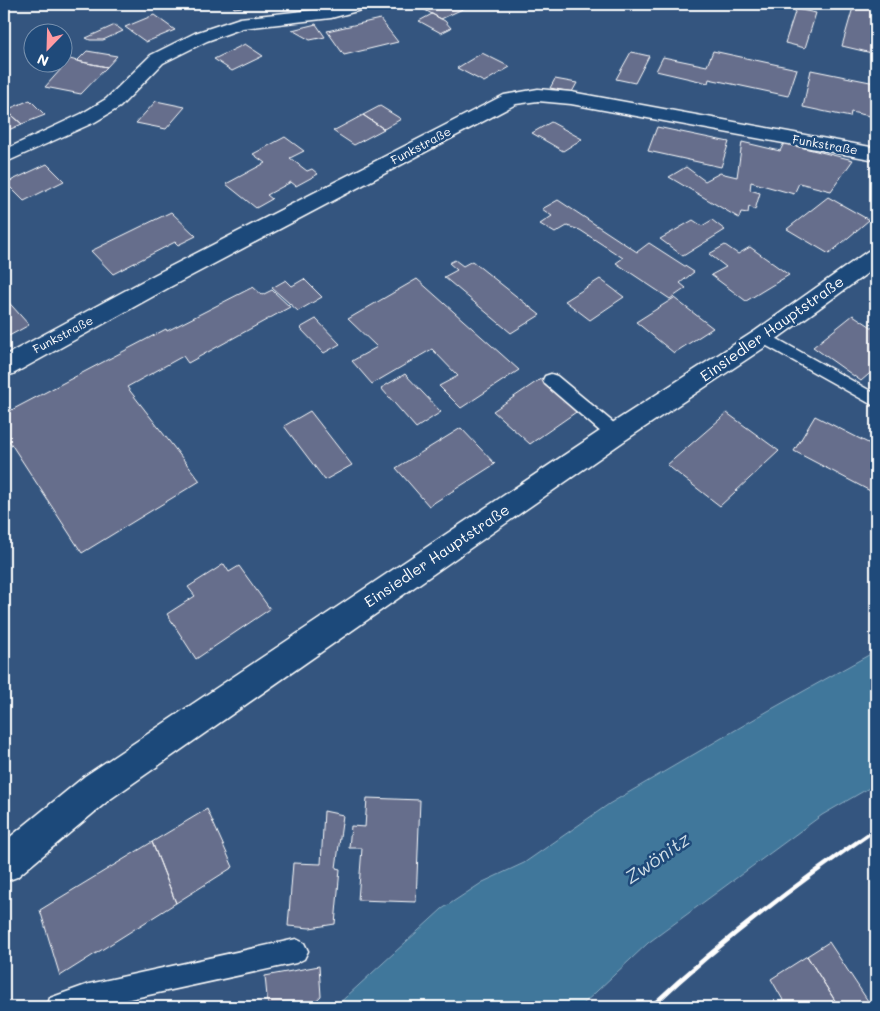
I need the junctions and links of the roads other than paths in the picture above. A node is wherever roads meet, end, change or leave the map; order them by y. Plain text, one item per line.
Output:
1 (366, 4) edge
2 (876, 154) edge
3 (4, 157) edge
4 (876, 256) edge
5 (763, 337) junction
6 (4, 367) edge
7 (551, 380) dead end
8 (876, 401) edge
9 (615, 434) junction
10 (4, 864) edge
11 (296, 951) dead end
12 (59, 1007) edge

1 - 3 street
2 - 6 street, Funkstraße
4 - 5 street, Einsiedler Hauptstraße
5 - 8 lane
5 - 9 street, Einsiedler Hauptstraße
7 - 9 lane
9 - 10 street, Einsiedler Hauptstraße
11 - 12 lane

